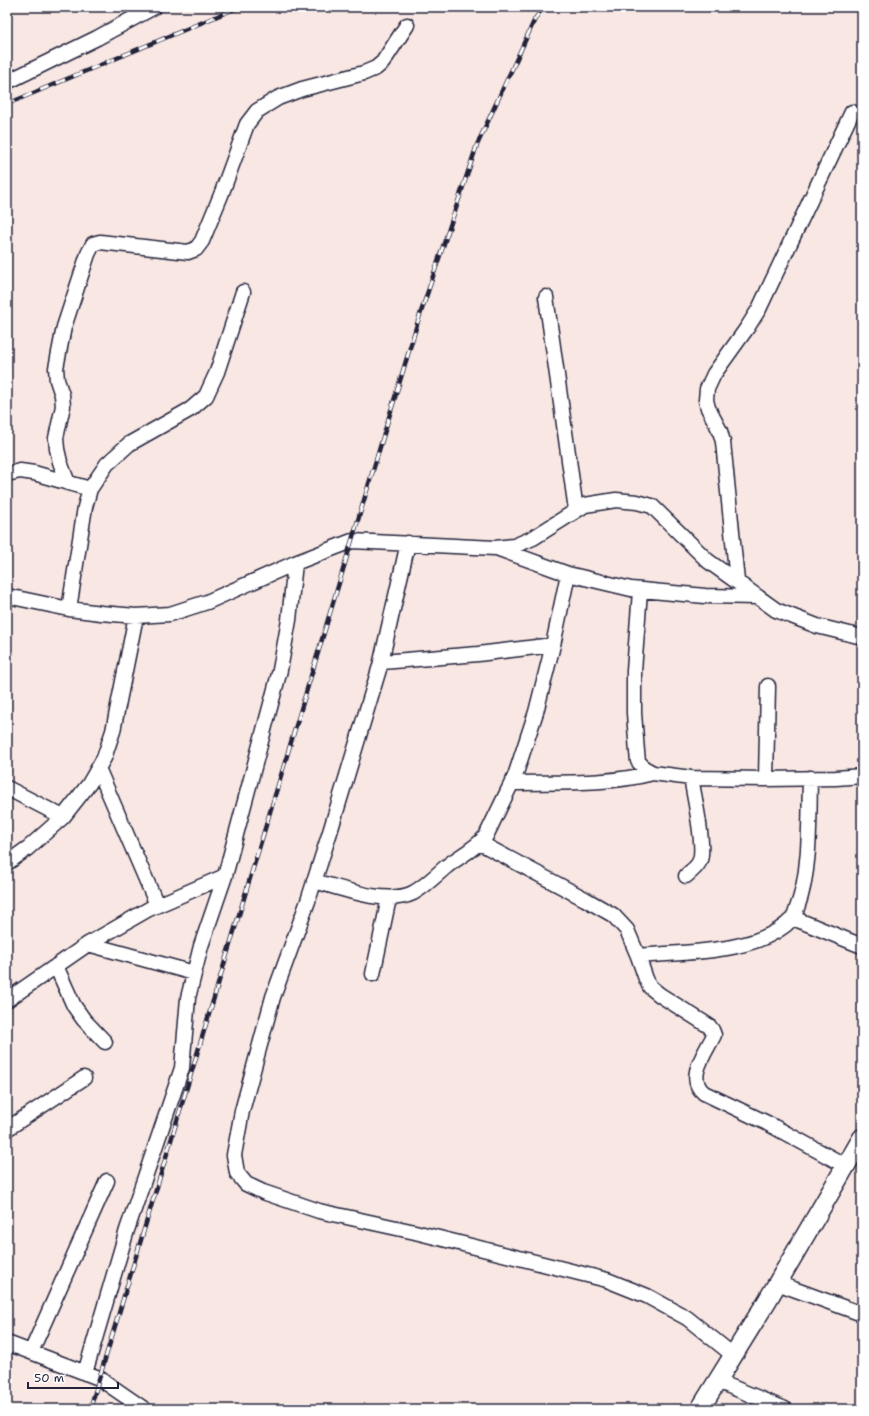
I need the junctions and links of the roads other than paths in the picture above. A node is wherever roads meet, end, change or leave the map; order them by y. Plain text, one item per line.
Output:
1 (154, 7) edge
2 (407, 25) dead end
3 (7, 82) edge
4 (852, 112) dead end
5 (243, 292) dead end
6 (546, 297) dead end
7 (7, 474) edge
8 (68, 483) junction
9 (90, 489) junction
10 (576, 510) junction
11 (408, 543) junction
12 (495, 548) junction
13 (295, 563) junction
14 (568, 574) junction
15 (737, 581) junction
16 (640, 591) junction
17 (7, 596) edge
18 (758, 597) junction
19 (69, 609) junction
20 (136, 616) junction
21 (862, 637) edge
22 (553, 645) junction
23 (382, 662) junction
24 (768, 686) dead end
25 (98, 768) junction
26 (653, 774) junction
27 (862, 776) edge
28 (691, 778) junction
29 (810, 778) junction
30 (766, 779) junction
31 (512, 783) junction
32 (7, 788) edge
33 (63, 818) junction
34 (480, 843) junction
35 (7, 863) edge
36 (225, 876) junction
37 (686, 876) dead end
38 (314, 881) junction
39 (389, 898) junction
40 (157, 905) junction
41 (793, 918) junction
42 (88, 944) junction
43 (862, 946) edge
44 (638, 956) junction
45 (56, 966) junction
46 (194, 973) junction
47 (373, 974) dead end
48 (7, 1000) edge
49 (105, 1042) dead end
50 (84, 1078) dead end
51 (7, 1129) edge
52 (862, 1138) edge
53 (846, 1166) junction
54 (107, 1181) dead end
55 (777, 1283) junction
56 (862, 1314) edge
57 (7, 1343) edge
58 (31, 1352) junction
59 (733, 1355) junction
60 (86, 1373) junction
61 (717, 1381) junction
62 (144, 1409) edge
63 (700, 1409) edge
64 (785, 1409) edge

1 - 3 street
2 - 8 street
4 - 15 street
5 - 9 street
6 - 10 street
7 - 8 street
8 - 9 street
9 - 19 street
10 - 12 street
10 - 15 street
11 - 12 street
11 - 13 street
11 - 23 street
12 - 14 street
13 - 20 street
13 - 36 street
14 - 16 street
14 - 22 street
15 - 18 street
16 - 18 street
16 - 26 street
17 - 19 street
18 - 21 street
19 - 20 street
20 - 25 street
22 - 23 street
22 - 31 street
23 - 38 street
24 - 30 street
25 - 33 street
25 - 40 street
26 - 28 street
26 - 31 street
27 - 29 street
28 - 30 street
28 - 37 street
29 - 30 street
29 - 41 street
31 - 34 street
32 - 33 street
33 - 35 street
34 - 39 street
34 - 44 street
36 - 40 street
36 - 46 street
38 - 39 street
38 - 59 street
39 - 47 street
40 - 42 street
41 - 43 street
41 - 44 street
42 - 45 street
42 - 46 street
44 - 53 street
45 - 48 street
45 - 49 street
46 - 60 street
50 - 51 street
52 - 53 main road
53 - 55 main road
54 - 58 street
55 - 56 street
55 - 59 main road
57 - 58 street
58 - 60 street
59 - 61 main road
60 - 62 street
61 - 63 main road
61 - 64 street

